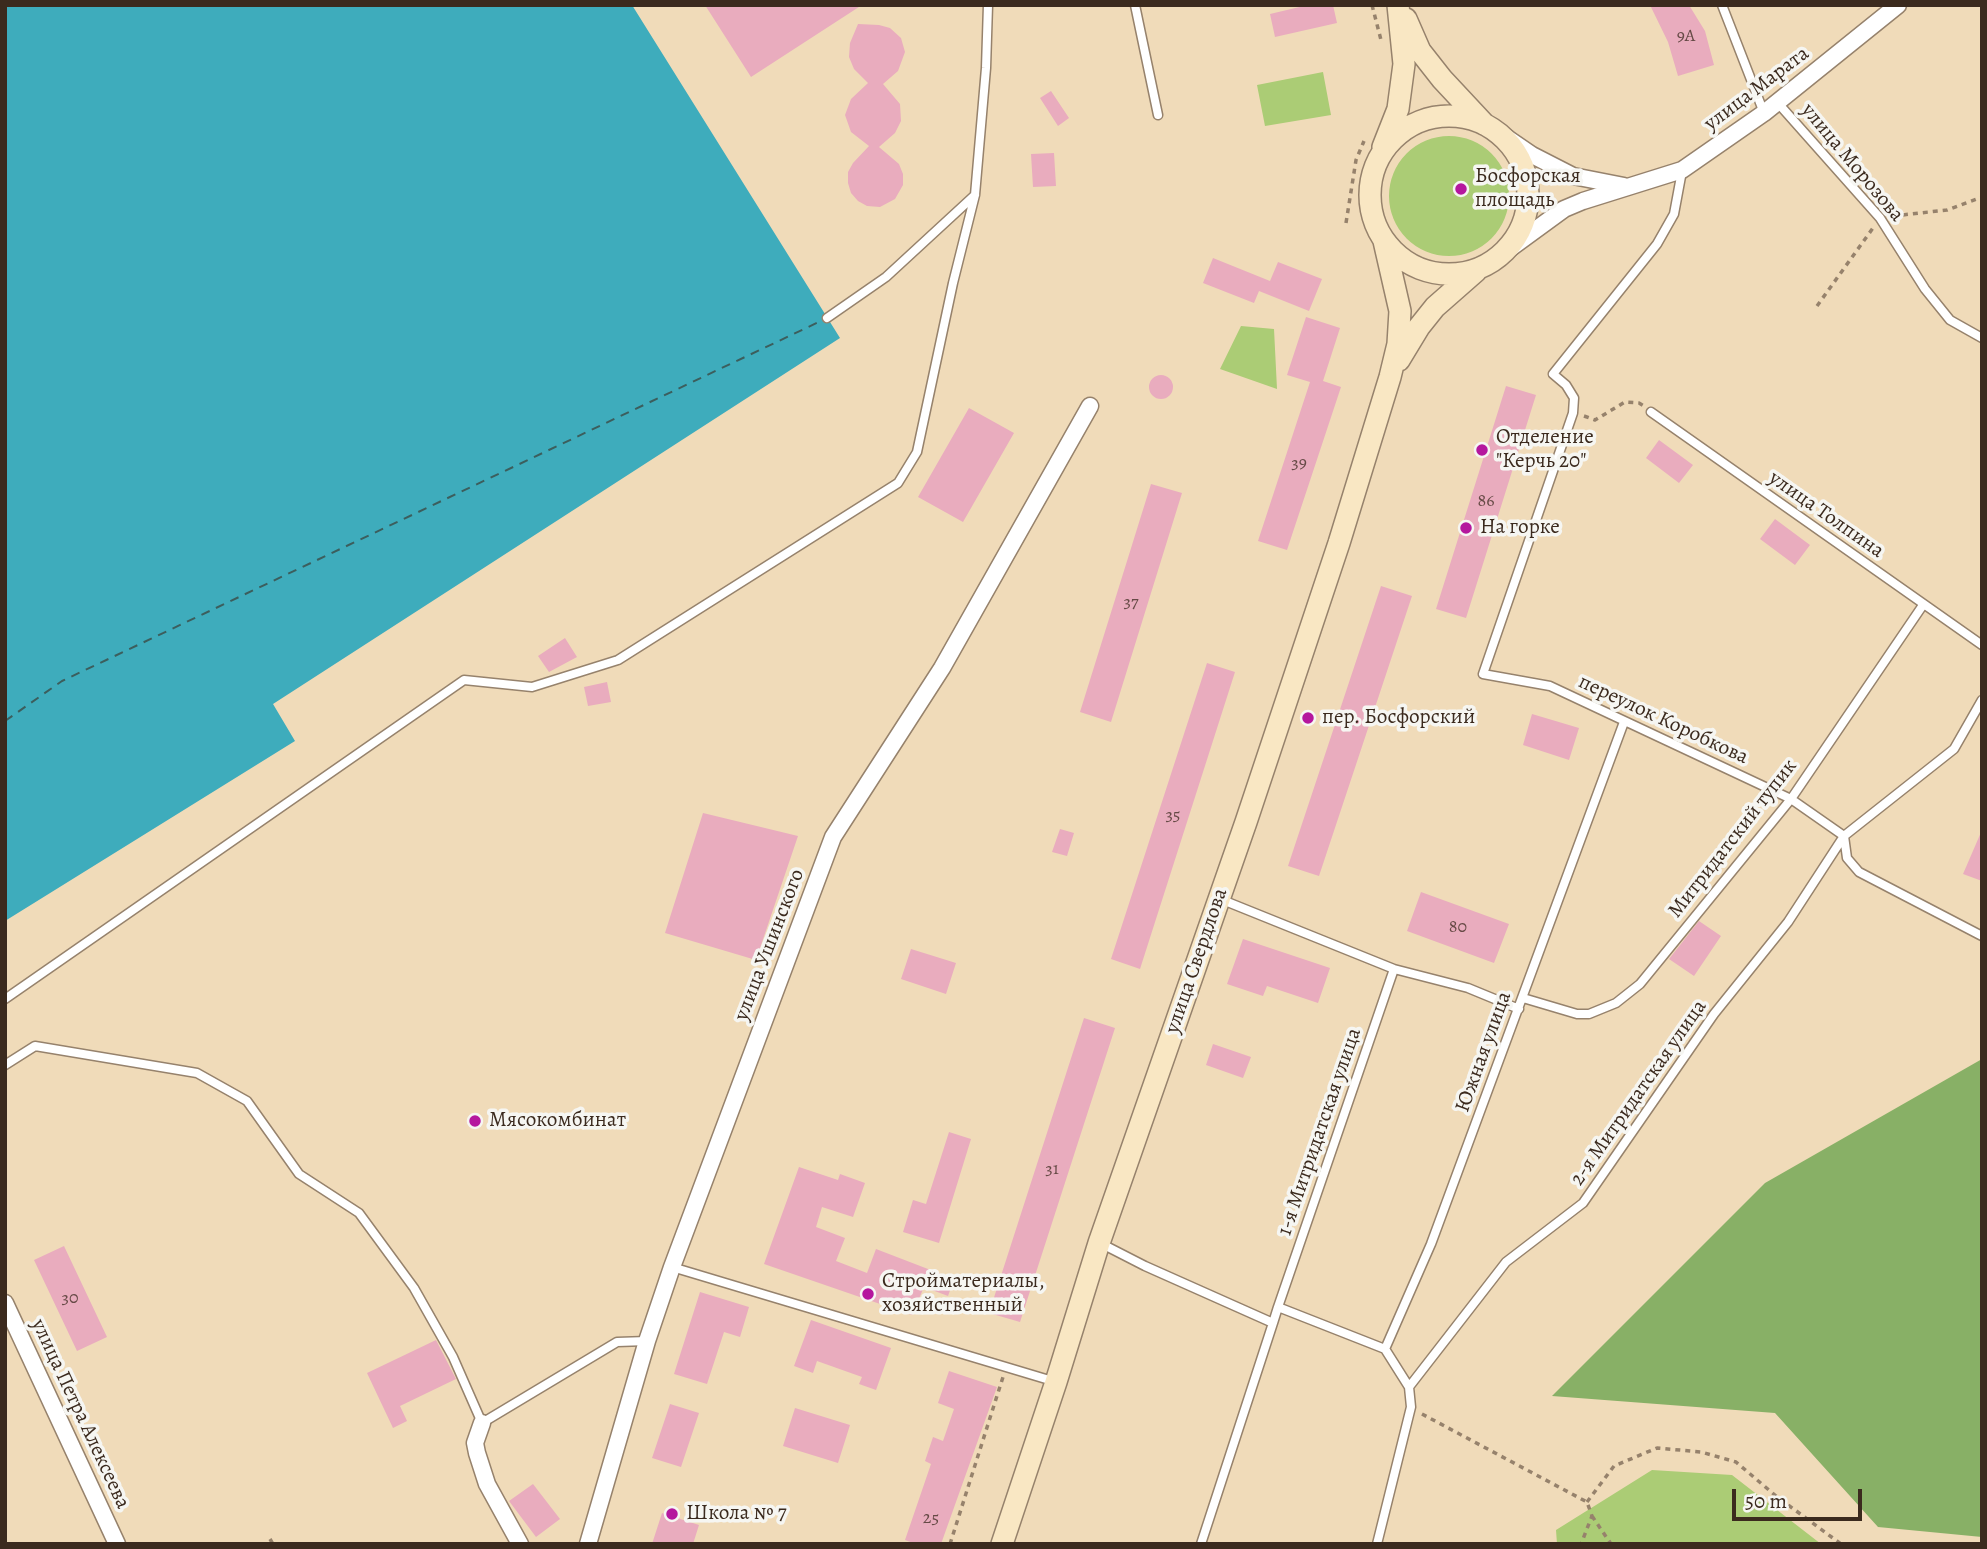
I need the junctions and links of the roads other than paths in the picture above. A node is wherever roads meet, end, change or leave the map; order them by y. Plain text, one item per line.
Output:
1 (988, 5) edge
2 (1135, 5) edge
3 (1399, 5) edge
4 (1722, 5) edge
5 (1898, 5) edge
6 (1771, 107) junction
7 (1158, 115) dead end
8 (1490, 127) junction
9 (1378, 161) junction
10 (1682, 170) junction
11 (1630, 187) junction
12 (975, 195) junction
13 (1384, 241) junction
14 (1501, 255) junction
15 (1479, 269) junction
16 (827, 318) dead end
17 (1982, 338) edge
18 (1390, 377) junction
19 (1090, 406) dead end
20 (1651, 412) road end
21 (1923, 605) junction
22 (1982, 645) edge
23 (1982, 699) edge
24 (1624, 722) junction
25 (1791, 799) junction
26 (1844, 836) junction
27 (1219, 899) junction
28 (1982, 936) edge
29 (1394, 969) junction
30 (1522, 998) junction
31 (5, 999) edge
32 (1519, 1009) junction
33 (5, 1065) edge
34 (1099, 1242) junction
35 (672, 1267) junction
36 (5, 1303) edge
37 (1279, 1307) junction
38 (1273, 1323) junction
39 (647, 1341) junction
40 (1385, 1349) junction
41 (1056, 1382) junction
42 (1409, 1387) junction
43 (482, 1423) junction
44 (117, 1544) edge
45 (520, 1544) edge
46 (588, 1544) edge
47 (1002, 1544) edge
48 (1201, 1544) edge
49 (1377, 1544) edge

1 - 12 lane
2 - 7 lane
3 - 8 main road
3 - 9 main road
4 - 6 lane
5 - 6 street, улица Марата
6 - 10 street, улица Марата
6 - 17 lane, улица Морозова
8 - 9 main road
8 - 11 street
8 - 14 main road
9 - 13 main road
10 - 11 street, улица Марата
10 - 24 lane, переулок Коробкова
11 - 14 street, улица Марата
12 - 16 lane
12 - 31 lane
13 - 15 main road
13 - 18 main road
14 - 15 main road
15 - 18 main road
18 - 27 main road, улица Свердлова
19 - 35 street, улица Ушинского
20 - 21 lane, улица Толпина
21 - 22 lane, улица Толпина
21 - 25 lane, Митридатский тупик
23 - 26 lane, 2-я Митридатская улица
24 - 25 lane, переулок Коробкова
24 - 30 lane, Южная улица
25 - 26 lane, переулок Коробкова
25 - 30 lane, Митридатский тупик
26 - 28 lane
26 - 42 lane, 2-я Митридатская улица
27 - 29 lane
27 - 34 main road, улица Свердлова
29 - 32 lane
29 - 37 lane, 1-я Митридатская улица
30 - 32 lane, Южная улица
32 - 40 lane, Южная улица
33 - 43 lane
34 - 38 lane
34 - 41 main road, улица Свердлова
35 - 39 street, улица Ушинского
35 - 41 lane
36 - 44 street, улица Петра Алексеева
37 - 38 lane, 1-я Митридатская улица
37 - 40 lane
38 - 48 lane
39 - 43 lane
39 - 46 street, улица Ушинского
40 - 42 lane
41 - 47 main road, улица Свердлова
42 - 49 lane
43 - 45 street

